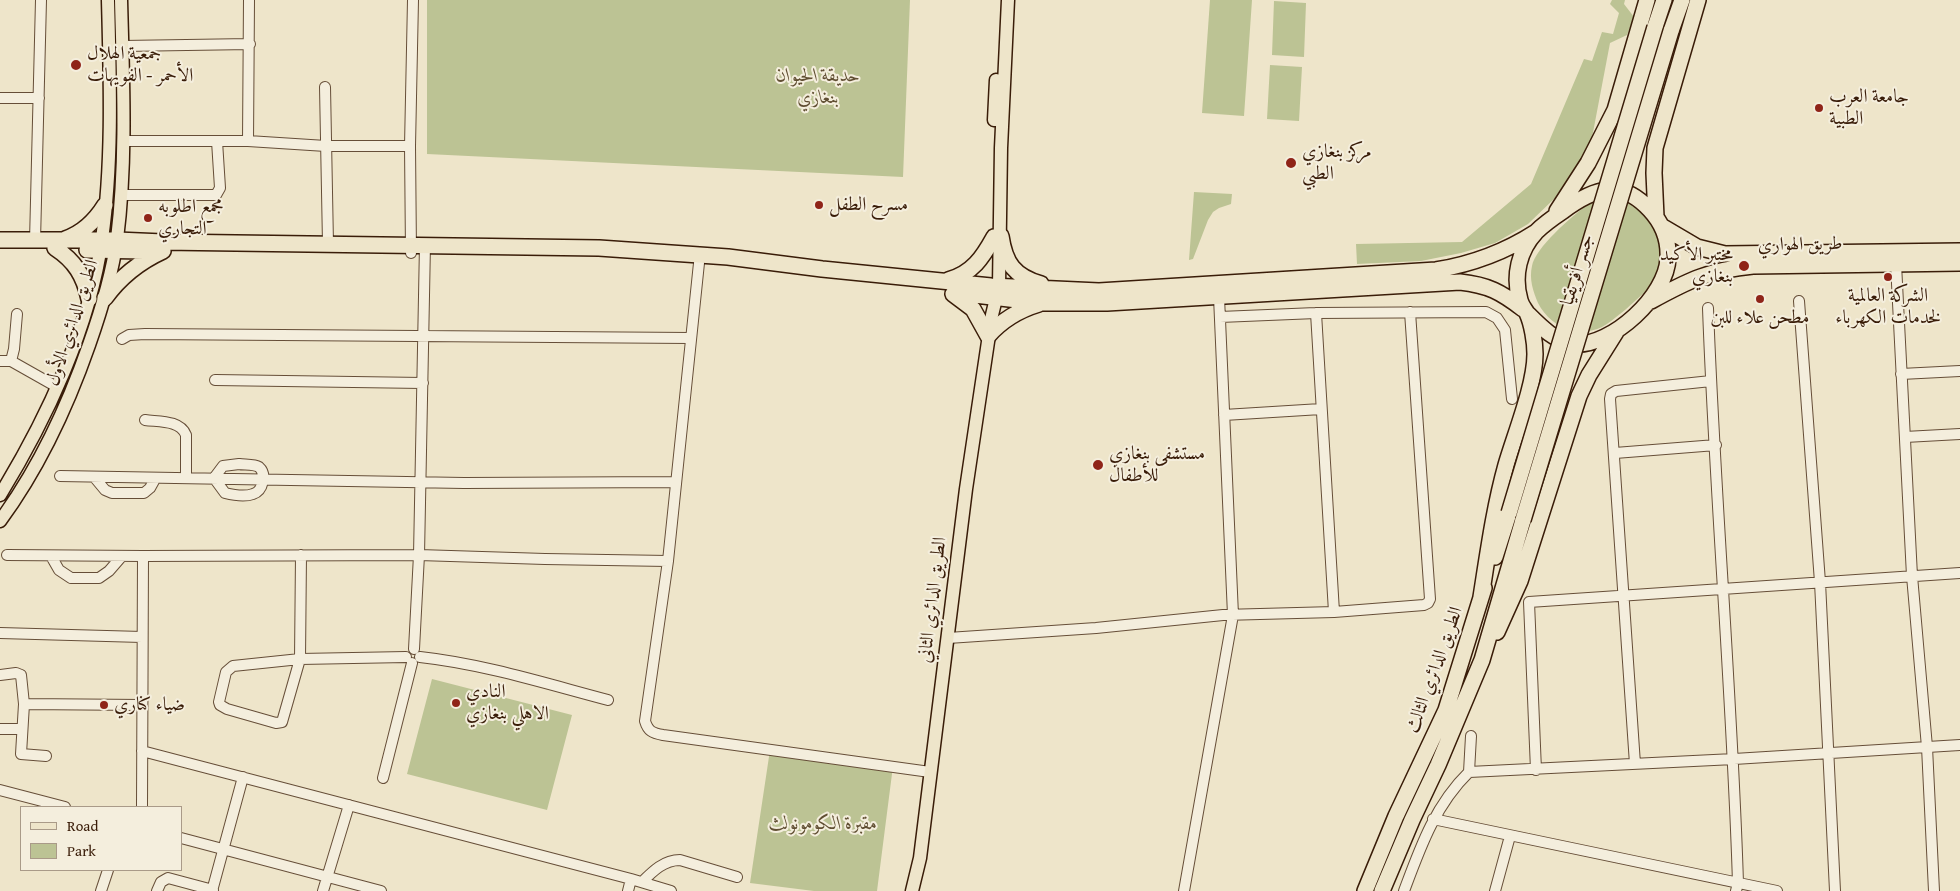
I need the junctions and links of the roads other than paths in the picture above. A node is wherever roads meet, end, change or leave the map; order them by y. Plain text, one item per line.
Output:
1 (40, 0) edge
2 (108, 0) edge
3 (122, 0) edge
4 (249, 0) edge
5 (413, 0) edge
6 (1000, 0) edge
7 (1008, 0) edge
8 (1647, 0) edge
9 (1664, 0) edge
10 (1682, 0) edge
11 (1698, 0) edge
12 (250, 44) junction
13 (123, 46) junction
14 (324, 87) dead end
15 (0, 98) edge
16 (39, 98) junction
17 (124, 141) junction
18 (217, 141) junction
19 (248, 141) junction
20 (326, 146) junction
21 (410, 146) junction
22 (121, 195) junction
23 (105, 205) junction
24 (1551, 220) junction
25 (1660, 222) junction
26 (1536, 232) junction
27 (998, 236) junction
28 (0, 240) edge
29 (35, 241) junction
30 (58, 244) junction
31 (328, 244) junction
32 (108, 245) junction
33 (0, 247) edge
34 (418, 249) junction
35 (163, 251) junction
36 (1960, 251) edge
37 (699, 262) junction
38 (1960, 263) edge
39 (1896, 264) junction
40 (947, 287) junction
41 (1059, 290) junction
42 (994, 292) junction
43 (1219, 297) junction
44 (105, 298) junction
45 (89, 299) junction
46 (1799, 301) dead end
47 (1043, 303) junction
48 (1648, 303) junction
49 (1708, 308) dead end
50 (1525, 311) junction
51 (1410, 312) junction
52 (1316, 313) junction
53 (17, 314) dead end
54 (1220, 318) junction
55 (1620, 327) junction
56 (988, 336) junction
57 (424, 337) junction
58 (690, 338) junction
59 (122, 339) dead end
60 (0, 361) edge
61 (11, 361) junction
62 (1960, 370) edge
63 (1902, 374) junction
64 (215, 380) dead end
65 (1711, 381) junction
66 (423, 383) junction
67 (57, 387) junction
68 (1512, 400) dead end
69 (1321, 409) junction
70 (1224, 415) junction
71 (145, 420) dead end
72 (1960, 434) edge
73 (1905, 437) junction
74 (1716, 445) junction
75 (1615, 453) junction
76 (60, 476) dead end
77 (95, 478) junction
78 (155, 478) junction
79 (186, 478) junction
80 (214, 478) junction
81 (264, 480) junction
82 (421, 481) junction
83 (675, 482) junction
84 (0, 495) edge
85 (1508, 513) joint
86 (1523, 520) joint
87 (0, 521) edge
88 (419, 554) junction
89 (7, 555) dead end
90 (301, 555) junction
91 (51, 556) junction
92 (122, 556) junction
93 (143, 556) junction
94 (668, 561) junction
95 (1960, 573) edge
96 (1912, 576) junction
97 (1820, 582) junction
98 (1723, 589) junction
99 (1624, 596) junction
100 (1481, 597) junction
101 (1334, 612) junction
102 (1233, 615) junction
103 (0, 633) edge
104 (142, 637) junction
105 (948, 638) junction
106 (413, 657) junction
107 (300, 659) junction
108 (1482, 660) junction
109 (0, 675) edge
110 (608, 700) dead end
111 (24, 704) junction
112 (142, 704) junction
113 (0, 730) edge
114 (21, 730) junction
115 (1471, 736) dead end
116 (1960, 745) edge
117 (1927, 747) junction
118 (142, 751) junction
119 (1827, 754) junction
120 (46, 756) dead end
121 (1734, 759) junction
122 (1635, 764) junction
123 (1536, 770) junction
124 (930, 772) junction
125 (1469, 772) junction
126 (243, 777) junction
127 (383, 778) dead end
128 (0, 790) edge
129 (349, 805) junction
130 (61, 806) edge
131 (142, 806) edge
132 (1433, 819) junction
133 (1510, 836) junction
134 (182, 838) edge
135 (225, 849) junction
136 (108, 871) edge
137 (328, 876) junction
138 (737, 877) dead end
139 (631, 878) junction
140 (642, 882) junction
141 (1737, 887) edge
142 (193, 888) edge
143 (212, 890) edge
144 (101, 891) edge
145 (158, 891) edge
146 (323, 891) edge
147 (381, 891) edge
148 (628, 891) edge
149 (671, 891) edge
150 (912, 891) edge
151 (1184, 891) edge
152 (1365, 891) edge
153 (1382, 891) edge
154 (1404, 891) edge
155 (1495, 891) edge
156 (1777, 891) edge
157 (1835, 891) edge
158 (1934, 891) edge

1 - 16 street
2 - 23 main road, الطريق الدائري الأول
3 - 13 main road, الطريق الدائري الأول
4 - 12 street
5 - 21 street
6 - 27 main road
7 - 27 main road
8 - 24 highway
9 - 85 highway, جسر أفريقيا, bridge
10 - 86 highway, جسر أفريقيا, bridge
11 - 25 highway
12 - 13 street
12 - 19 street
13 - 17 main road, الطريق الدائري الأول
14 - 20 street
15 - 16 street
16 - 29 street
17 - 18 street
17 - 22 main road, الطريق الدائري الأول
18 - 19 street
18 - 22 street
19 - 20 street
20 - 21 street
20 - 31 street
21 - 34 street
22 - 32 main road, الطريق الدائري الأول
23 - 30 highway
23 - 32 main road, الطريق الدائري الأول
24 - 25 highway
24 - 26 highway
25 - 36 highway, طريق الهواري
25 - 48 highway
26 - 41 highway
26 - 50 highway
27 - 40 highway
27 - 41 highway
27 - 42 main road, الطريق الدائري الثاني
28 - 29 highway
29 - 30 highway
30 - 32 highway
30 - 33 highway
30 - 45 highway
31 - 32 highway
31 - 34 highway
32 - 35 highway
32 - 44 main road, الطريق الدائري الأول
32 - 45 main road, الطريق الدائري الأول
34 - 35 highway
34 - 37 highway
34 - 40 highway
34 - 57 street
35 - 44 highway
37 - 40 highway
37 - 58 street
38 - 39 highway, طريق الهواري
39 - 48 highway, طريق الهواري
39 - 63 street
40 - 42 highway
40 - 56 highway
41 - 42 highway
42 - 47 highway
42 - 56 main road, الطريق الدائري الثاني
43 - 47 highway
43 - 50 highway
43 - 54 street
44 - 87 main road, الطريق الدائري الأول
45 - 67 main road, الطريق الدائري الأول
46 - 97 street
47 - 56 highway
48 - 55 highway
49 - 65 street
50 - 55 highway
50 - 100 highway
51 - 52 street
51 - 68 street
51 - 101 street
52 - 54 street
52 - 69 street
53 - 61 street
54 - 70 street
55 - 108 highway
56 - 105 main road, الطريق الدائري الثاني
57 - 58 street
57 - 59 street
57 - 66 street
58 - 83 street
60 - 61 street
61 - 67 street
62 - 63 street
63 - 73 street
64 - 66 street
65 - 74 street
65 - 75 street
66 - 82 street
67 - 84 main road, الطريق الدائري الأول
69 - 70 street
69 - 101 street
70 - 102 street
71 - 79 street
72 - 73 street
73 - 96 street
74 - 75 street
74 - 98 street
75 - 99 street
76 - 77 street
77 - 78 street
77 - 78 street
78 - 79 street
79 - 80 street
80 - 81 street
80 - 81 street
80 - 81 street
81 - 82 street
82 - 83 street
82 - 88 street
83 - 94 street
85 - 100 highway, الطريق الدائري الثالث
86 - 108 highway, الطريق الدائري الثالث
88 - 90 street
88 - 94 street
88 - 106 street
89 - 91 street
90 - 93 street
90 - 107 street
91 - 92 street
91 - 92 street
92 - 93 street
93 - 104 street
94 - 124 street
95 - 96 street
96 - 97 street
96 - 117 street
97 - 98 street
97 - 119 street
98 - 99 street
98 - 121 street
99 - 122 street
99 - 123 street
100 - 152 highway, الطريق الدائري الثالث
101 - 102 street
102 - 105 street
102 - 151 street
103 - 104 street
104 - 112 street
105 - 124 main road, الطريق الدائري الثاني
106 - 107 street
106 - 110 street
106 - 127 street
107 - 107 street
108 - 153 highway, الطريق الدائري الثالث
109 - 111 street
111 - 112 street
111 - 114 street
112 - 118 street
113 - 114 street
114 - 120 street
115 - 125 street
116 - 117 street
117 - 119 street
117 - 158 street
118 - 126 street
118 - 131 street
119 - 121 street
119 - 157 street
121 - 122 street
121 - 141 street
122 - 123 street
123 - 125 street
124 - 150 main road, الطريق الدائري الثاني
125 - 132 street
126 - 129 street
126 - 135 street
128 - 130 street
129 - 137 street
129 - 139 street
132 - 133 street
132 - 154 street
133 - 141 street
133 - 155 street
134 - 135 street
135 - 137 street
135 - 143 street
136 - 144 street
137 - 146 street
137 - 147 street
138 - 140 street
139 - 140 street
139 - 148 street
140 - 149 street
141 - 156 street
142 - 143 street
142 - 145 street

